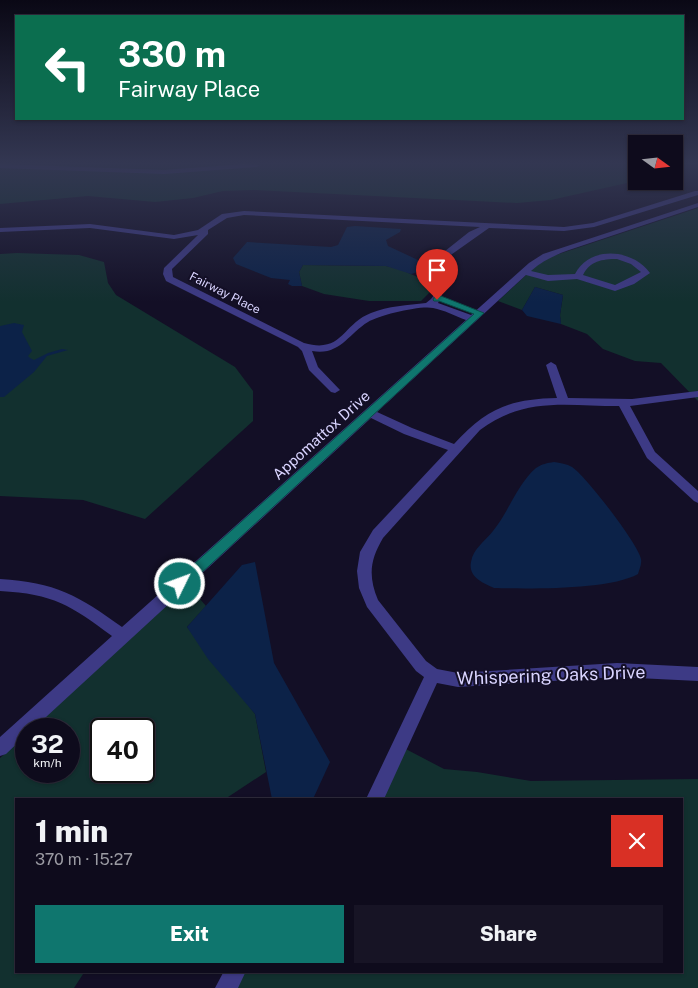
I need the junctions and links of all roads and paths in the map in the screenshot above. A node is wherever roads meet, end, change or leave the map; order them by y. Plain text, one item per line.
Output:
1 (642, 210) edge
2 (683, 210) edge
3 (212, 224) junction
4 (443, 224) junction
5 (499, 227) junction
6 (0, 230) edge
7 (161, 236) junction
8 (464, 239) junction
9 (177, 260) junction
10 (525, 272) junction
11 (578, 276) junction
12 (434, 301) junction
13 (476, 316) junction
14 (338, 344) junction
15 (301, 345) junction
16 (312, 365) junction
17 (551, 365) dead end
18 (335, 390) dead end
19 (698, 394) edge
20 (564, 403) junction
21 (623, 403) junction
22 (372, 410) junction
23 (456, 449) junction
24 (698, 498) edge
25 (0, 585) edge
26 (123, 636) junction
27 (698, 674) edge
28 (433, 675) junction
29 (0, 748) edge
30 (375, 798) edge
31 (235, 973) edge
32 (226, 988) edge

1 - 5 street
2 - 10 street, Appomattox Drive
3 - 4 street
3 - 7 street
3 - 9 street, Fairway Place
4 - 5 street
4 - 8 street
5 - 8 street
6 - 7 street
7 - 9 street
8 - 12 street
9 - 15 street, Fairway Place
10 - 11 street
10 - 13 street, Appomattox Drive
11 - 11 street
12 - 13 street
12 - 14 street, Fairway Place
13 - 22 street, Appomattox Drive
14 - 15 street, Fairway Place
14 - 16 street, Fairway Place
15 - 16 street
16 - 18 street
17 - 20 street
19 - 21 street, Whispering Oaks Drive
20 - 21 street, Whispering Oaks Drive
20 - 23 street, Whispering Oaks Drive
21 - 24 street
22 - 23 street
22 - 26 street, Appomattox Drive
23 - 28 street, Whispering Oaks Drive
25 - 26 street
26 - 29 street, Appomattox Drive
27 - 28 street, Whispering Oaks Drive
28 - 30 street
31 - 32 street

